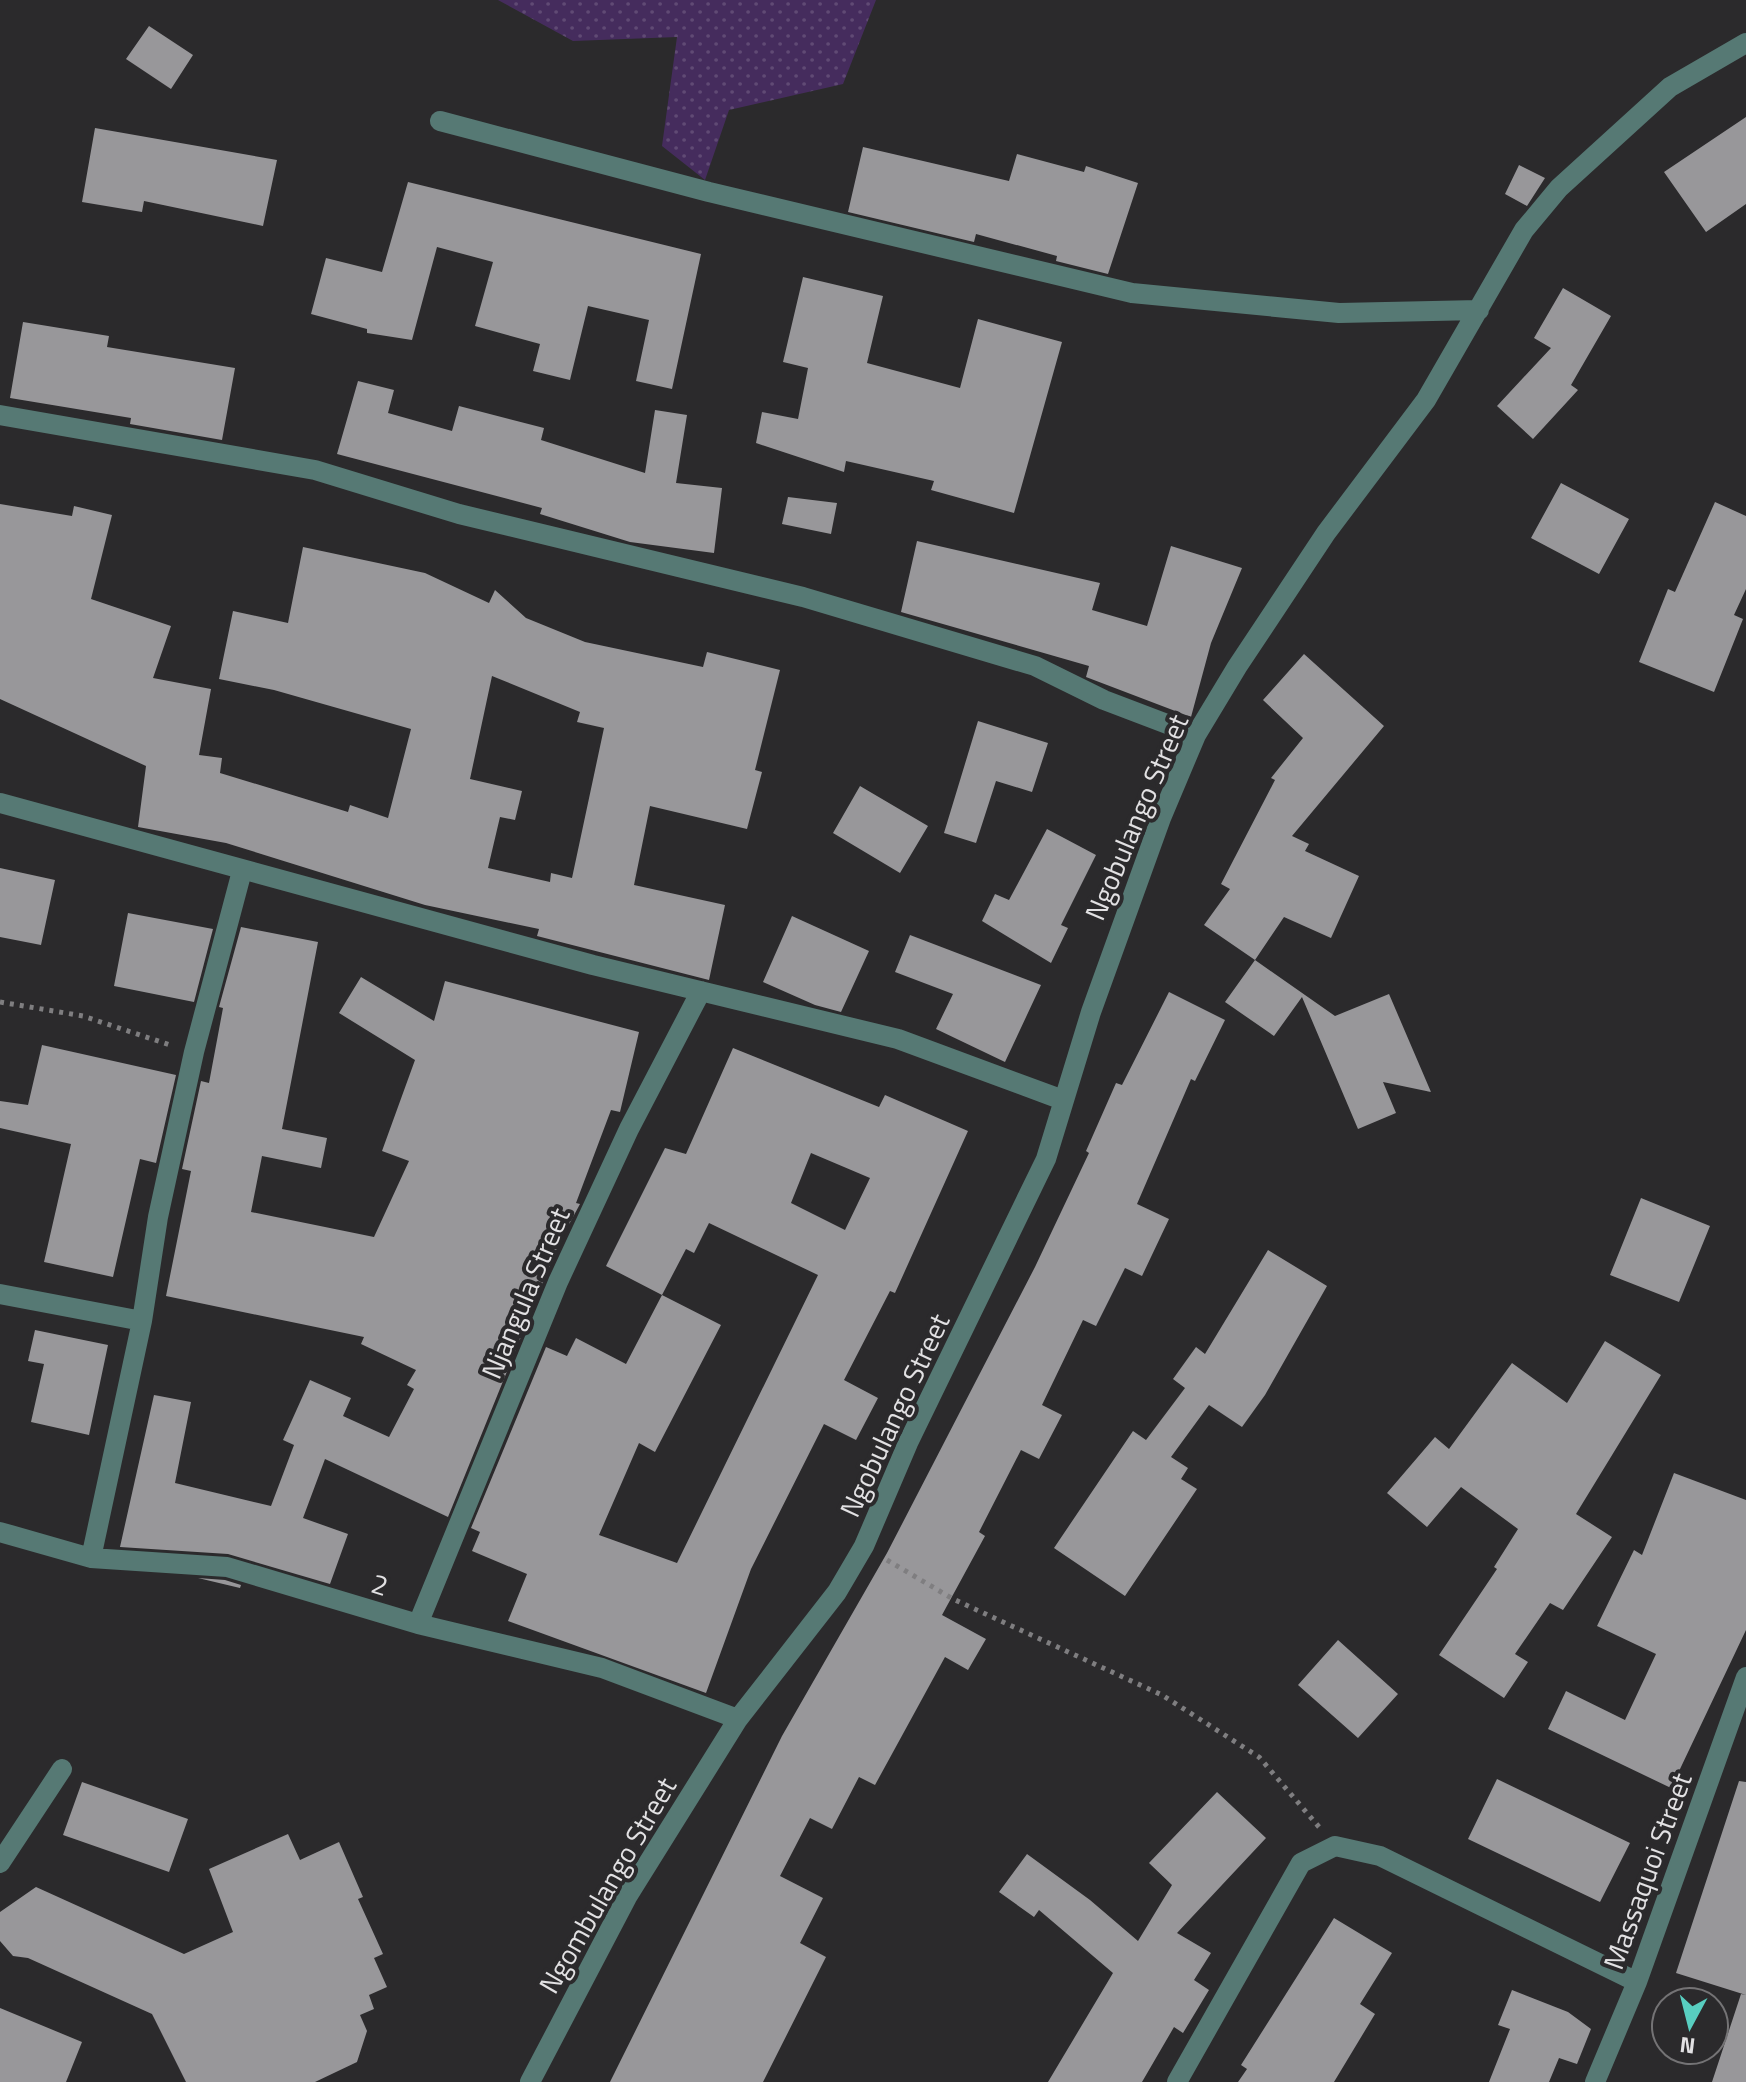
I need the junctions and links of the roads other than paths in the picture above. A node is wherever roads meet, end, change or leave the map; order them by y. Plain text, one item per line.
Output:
1 (1746, 43) edge
2 (440, 121) dead end
3 (1479, 310) junction
4 (0, 415) edge
5 (1196, 735) junction
6 (0, 803) edge
7 (242, 871) junction
8 (701, 991) junction
9 (1063, 1100) junction
10 (0, 1294) edge
11 (142, 1321) junction
12 (0, 1532) edge
13 (91, 1558) junction
14 (418, 1624) junction
15 (1746, 1677) edge
16 (738, 1719) junction
17 (62, 1769) dead end
18 (0, 1863) edge
19 (1637, 1982) junction
20 (530, 2082) edge
21 (1177, 2082) edge
22 (1595, 2082) edge

1 - 3 street, Ngobulango Street
2 - 3 street
3 - 5 street, Ngobulango Street
4 - 5 street
5 - 9 street, Ngobulango Street
6 - 7 street
7 - 8 street
7 - 11 street
8 - 9 street
8 - 14 street, Njangula Street
9 - 16 street, Ngobulango Street
10 - 11 street
11 - 13 street
12 - 13 street, 2
13 - 14 street, 2
14 - 16 street, 2
15 - 19 street, Massaquoi Street
16 - 20 street, Ngombulango Street
17 - 18 street
19 - 21 street
19 - 22 street, Massaquoi Street

